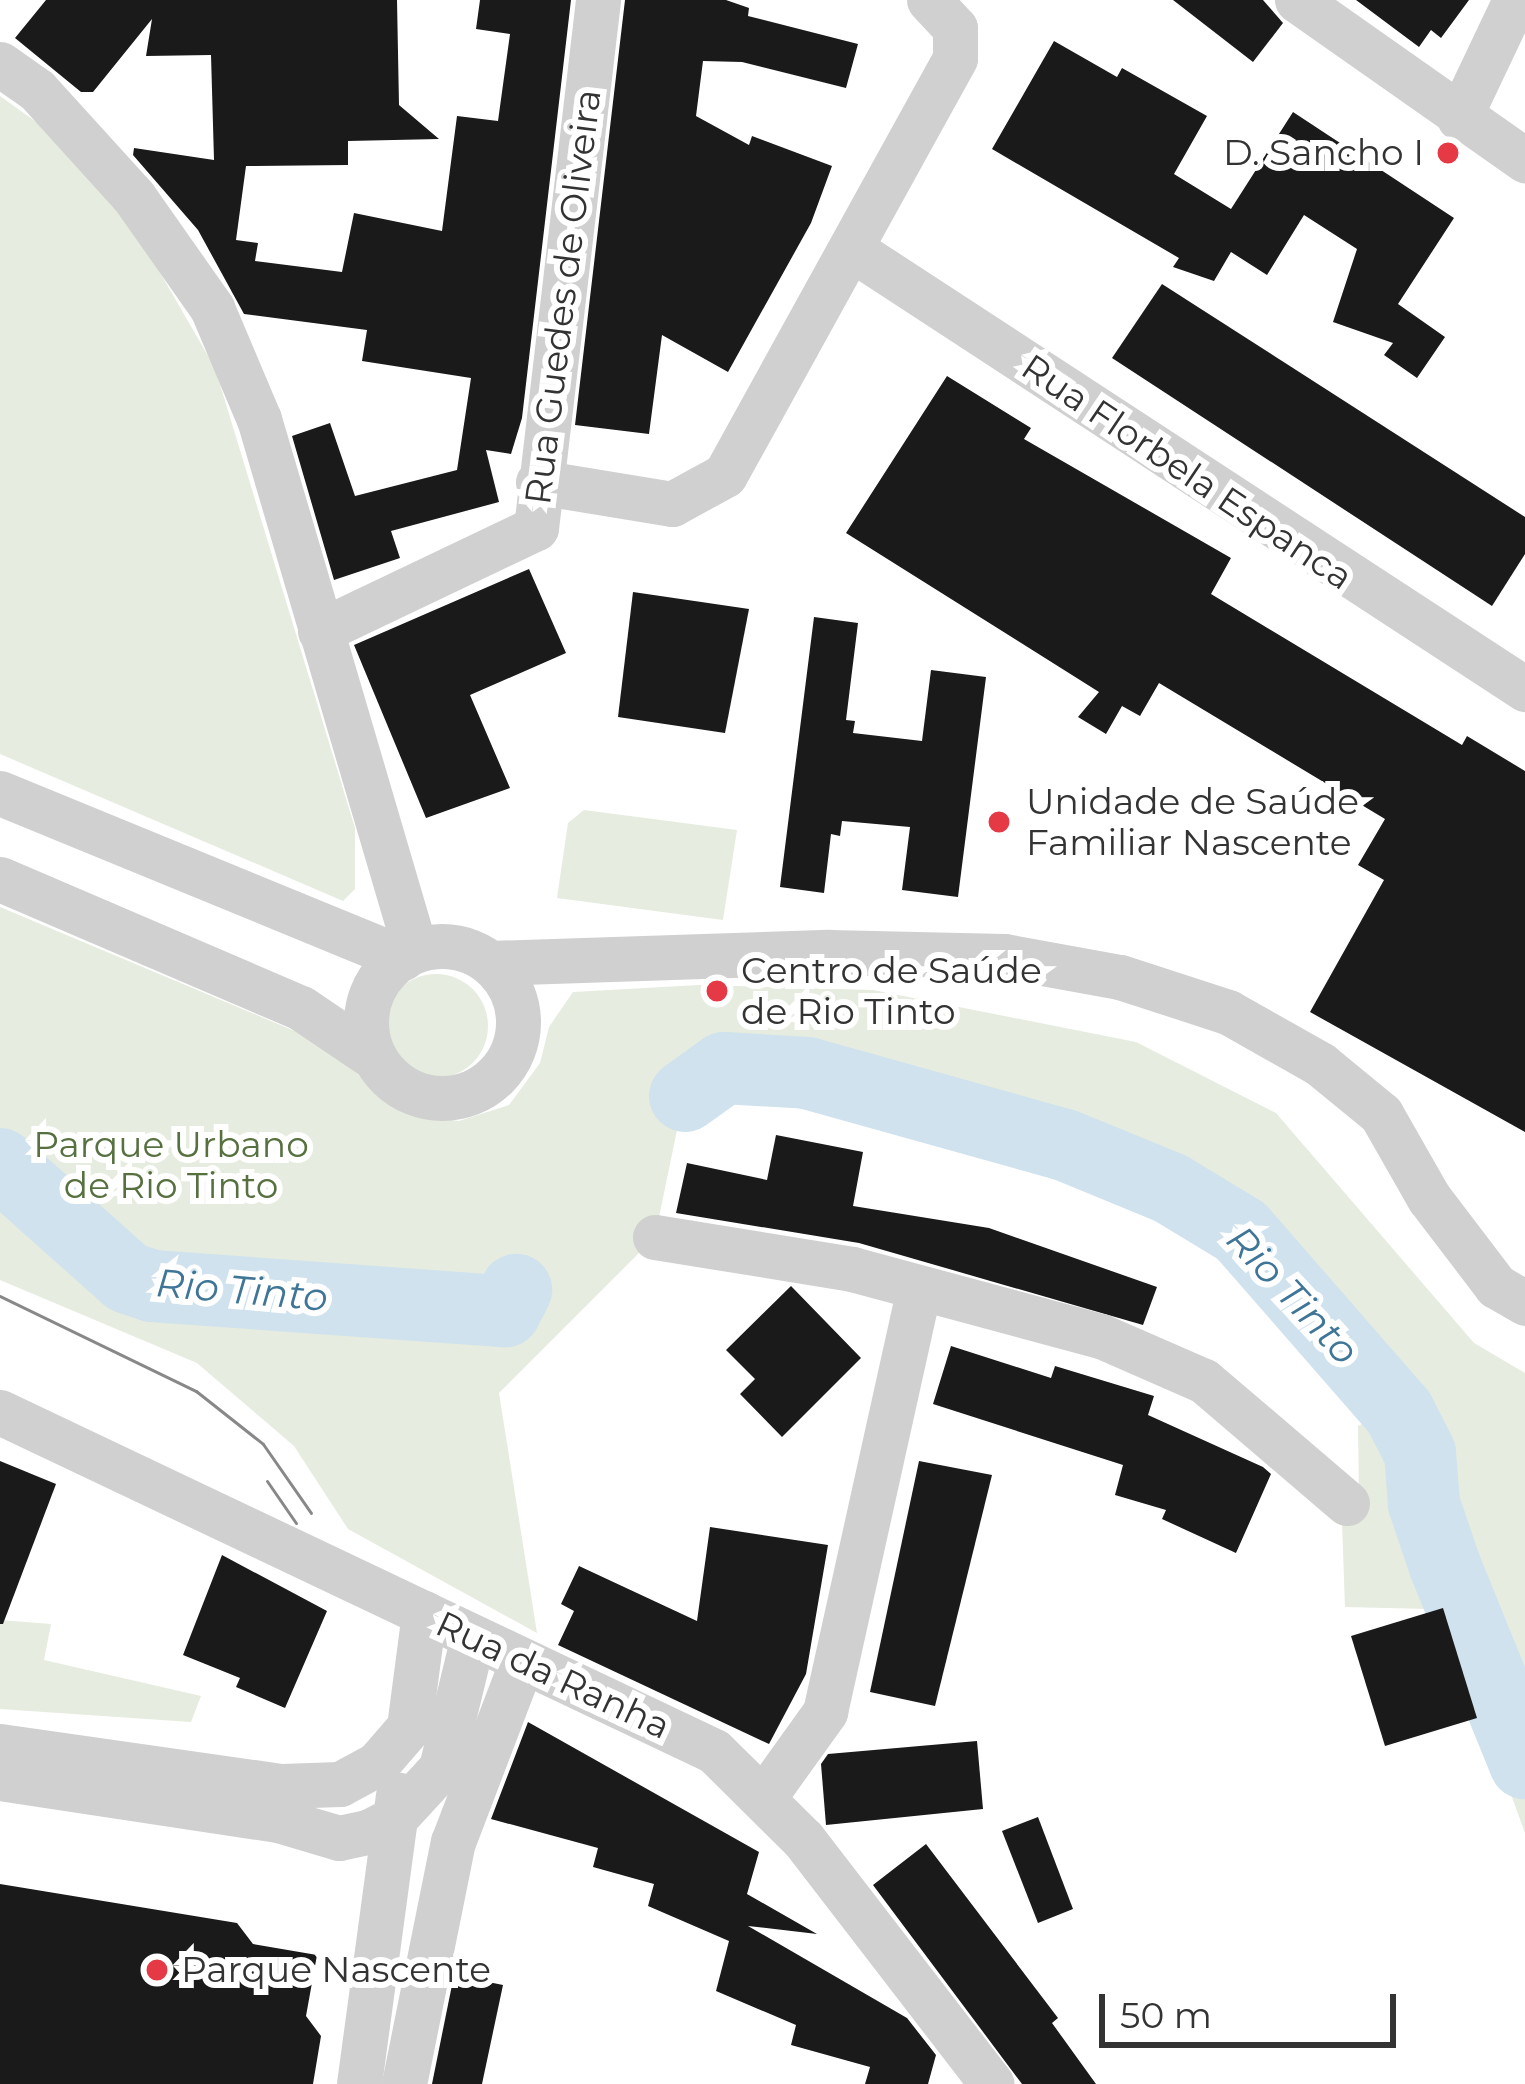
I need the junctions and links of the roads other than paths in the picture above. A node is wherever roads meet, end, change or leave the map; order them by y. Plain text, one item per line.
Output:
1 (598, 0) edge
2 (929, 0) edge
3 (1298, 0) edge
4 (1516, 0) edge
5 (0, 64) edge
6 (1459, 118) junction
7 (1525, 160) edge
8 (853, 250) junction
9 (538, 482) junction
10 (320, 631) junction
11 (1525, 689) edge
12 (0, 794) edge
13 (0, 880) edge
14 (409, 954) junction
15 (490, 963) junction
16 (590, 964) junction
17 (518, 1015) junction
18 (375, 1058) junction
19 (655, 1237) dead end
20 (919, 1288) junction
21 (1525, 1303) edge
22 (0, 1412) edge
23 (1347, 1504) dead end
24 (424, 1613) junction
25 (473, 1637) junction
26 (522, 1660) junction
27 (409, 1727) junction
28 (0, 1746) edge
29 (0, 1778) edge
30 (764, 1797) junction
31 (394, 1819) junction
32 (339, 1838) junction
33 (387, 1911) junction
34 (359, 2084) edge
35 (404, 2084) edge
36 (992, 2084) edge

1 - 9 street, Rua Guedes de Oliveira
2 - 8 street
3 - 6 street
4 - 6 street
5 - 10 street
6 - 7 street
8 - 9 street
8 - 11 street, Rua Florbela Espanca
9 - 10 street, Rua Guedes de Oliveira
10 - 14 street
12 - 14 street
13 - 18 street
14 - 15 street
14 - 18 street
15 - 16 street
15 - 17 street
16 - 17 street
16 - 21 street
17 - 18 street
19 - 20 street
20 - 23 street
20 - 30 street
22 - 24 street, Rua da Ranha
24 - 25 street, Rua da Ranha
24 - 27 street
25 - 26 street, Rua da Ranha
25 - 31 street
26 - 30 street, Rua da Ranha
26 - 35 street
27 - 28 street
27 - 31 street
29 - 32 street
30 - 36 street, Rua da Ranha
31 - 32 street
31 - 33 street
32 - 33 street
33 - 34 street

